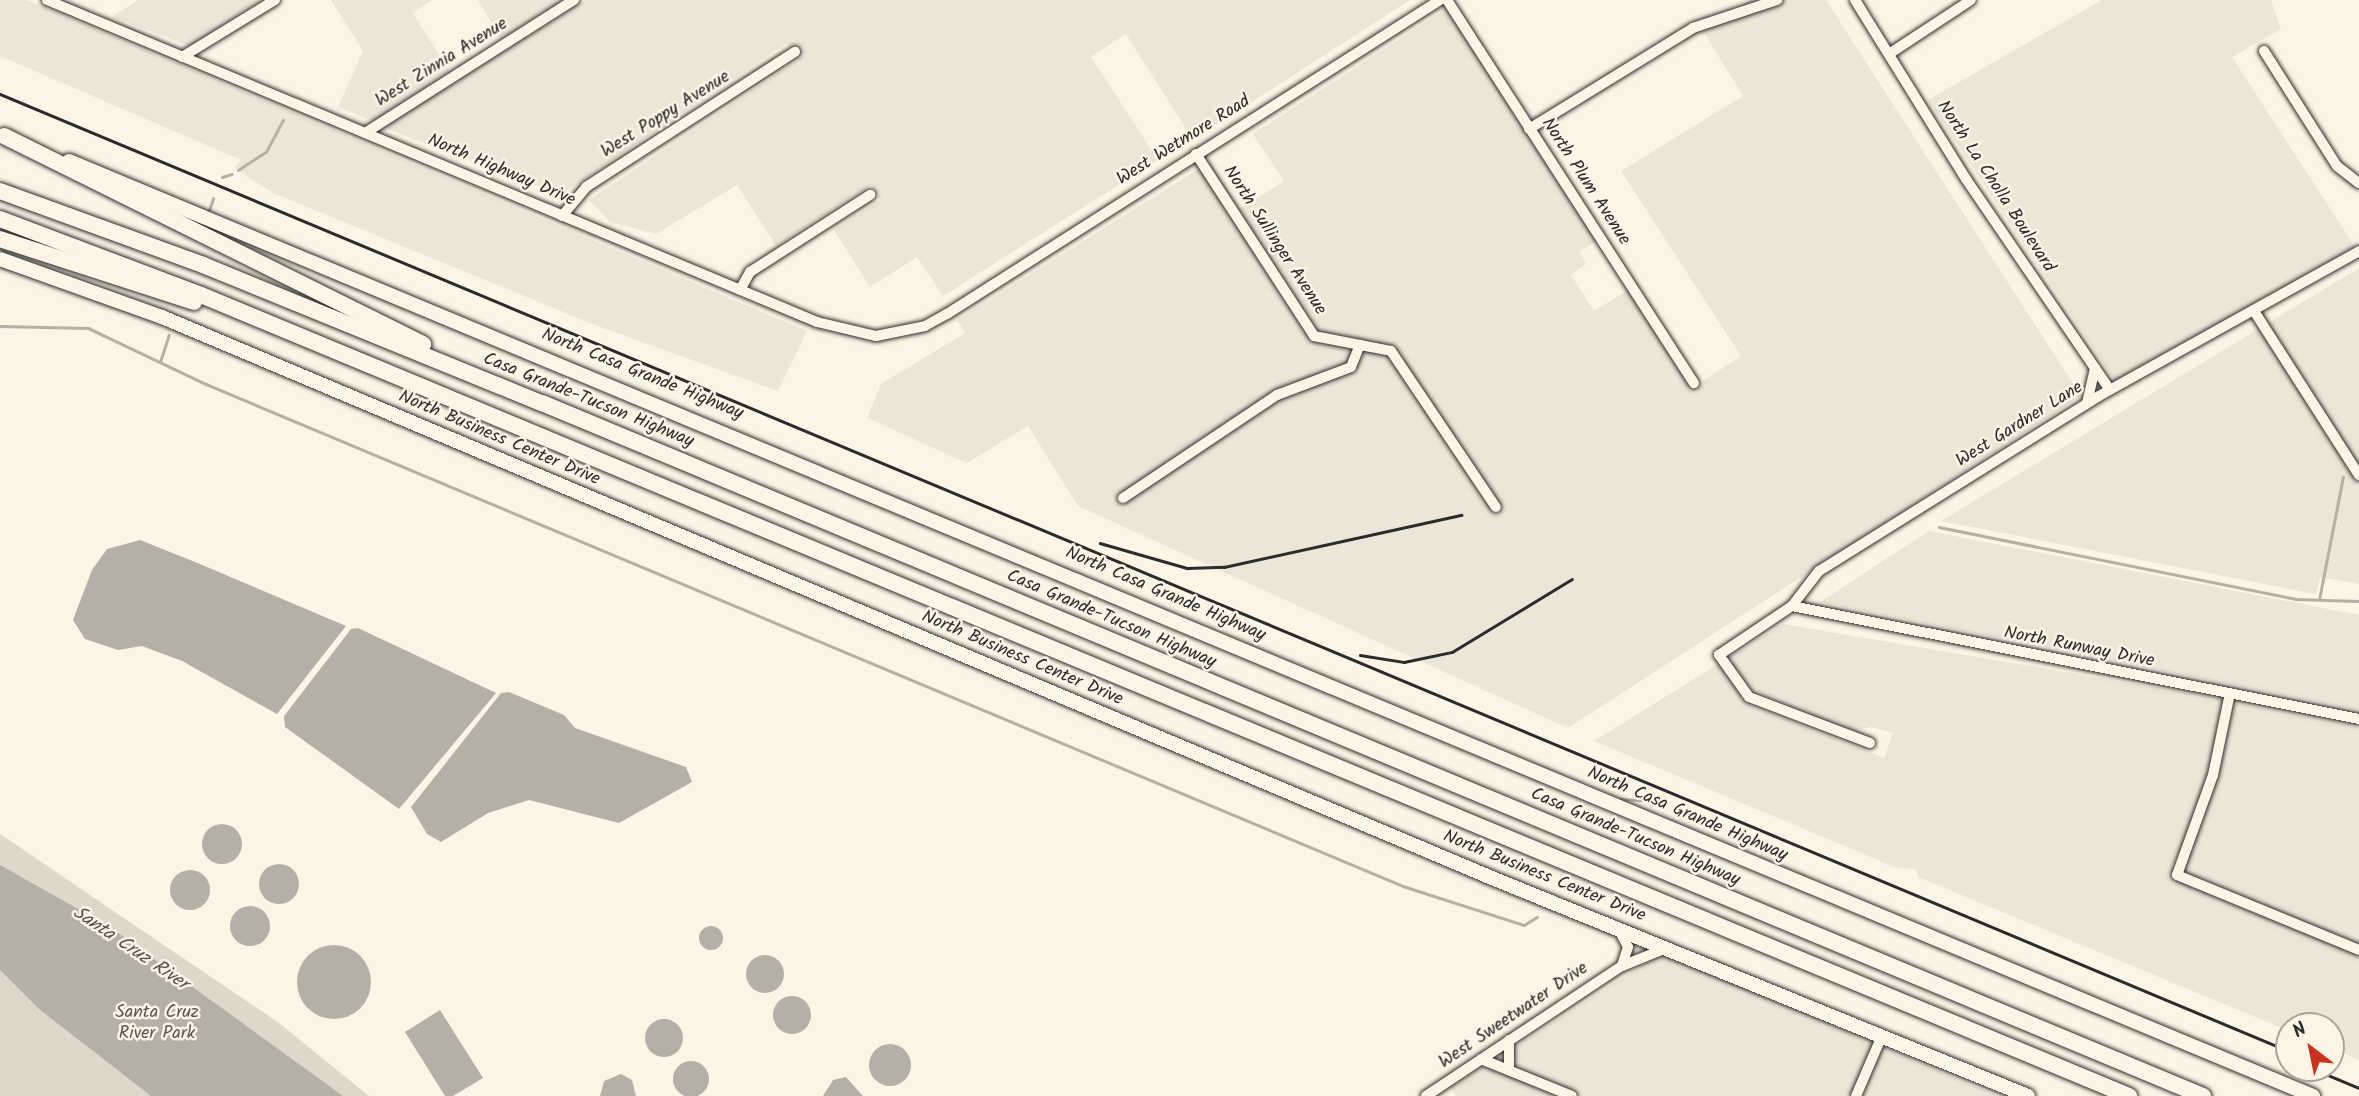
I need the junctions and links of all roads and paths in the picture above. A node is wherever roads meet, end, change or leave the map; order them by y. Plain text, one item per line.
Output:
1 (47, 0) edge
2 (275, 0) edge
3 (574, 0) edge
4 (1440, 0) edge
5 (1447, 0) edge
6 (1777, 0) edge
7 (1855, 0) edge
8 (1971, 0) edge
9 (2264, 51) dead end
10 (795, 52) dead end
11 (1889, 54) junction
12 (182, 57) junction
13 (1529, 128) junction
14 (365, 133) junction
15 (2, 135) edge
16 (1196, 154) junction
17 (2359, 183) edge
18 (0, 191) edge
19 (870, 195) dead end
20 (562, 216) junction
21 (0, 219) edge
22 (0, 239) edge
23 (2359, 251) edge
24 (0, 259) edge
25 (740, 290) junction
26 (2254, 312) junction
27 (947, 314) joint
28 (309, 340) junction
29 (1360, 345) junction
30 (2095, 368) junction
31 (1694, 383) dead end
32 (2110, 390) junction
33 (515, 392) junction
34 (2087, 403) junction
35 (2354, 457) edge
36 (2359, 475) edge
37 (1123, 498) dead end
38 (1496, 507) dead end
39 (1792, 606) junction
40 (2230, 693) junction
41 (2359, 719) edge
42 (1870, 743) dead end
43 (1618, 928) junction
44 (1668, 948) junction
45 (2359, 950) edge
46 (1622, 966) junction
47 (1881, 1038) junction
48 (1509, 1040) junction
49 (1481, 1059) junction
50 (1510, 1068) junction
51 (1426, 1096) edge
52 (1572, 1096) edge
53 (1856, 1096) edge
54 (2028, 1096) edge
55 (2129, 1096) edge
56 (2203, 1096) edge
57 (2313, 1096) edge

1 - 12 street, North Highway Drive
2 - 12 street
3 - 14 street, West Zinnia Avenue
4 - 16 street, West Wetmore Road
5 - 13 street, North Plum Avenue
6 - 13 street
7 - 11 street, North La Cholla Boulevard
8 - 11 street
9 - 17 street
10 - 20 street, West Poppy Avenue
11 - 30 street, North La Cholla Boulevard
12 - 14 street, North Highway Drive
13 - 31 street, North Plum Avenue
14 - 20 street, North Highway Drive
15 - 33 highway
15 - 57 main road, North Casa Grande Highway
16 - 27 street, West Wetmore Road
16 - 29 street, North Sullinger Avenue
18 - 33 highway, Casa Grande-Tucson Highway
19 - 25 street
20 - 25 street, North Highway Drive
21 - 28 highway
22 - 28 highway
23 - 26 street, West Gardner Lane
24 - 43 main road, North Business Center Drive
25 - 27 street, North Highway Drive
26 - 32 street, West Gardner Lane
26 - 35 street
28 - 55 highway
29 - 37 street
29 - 38 street, North Sullinger Avenue
30 - 32 street, North La Cholla Boulevard
30 - 34 street
32 - 34 street, West Gardner Lane
33 - 56 highway, Casa Grande-Tucson Highway
34 - 39 street, West Gardner Lane
35 - 36 street
39 - 40 street, North Runway Drive
39 - 42 street, West Gardner Lane
40 - 41 street, North Runway Drive
40 - 45 street
43 - 44 main road, North Business Center Drive
43 - 46 street
44 - 46 street, West Sweetwater Drive
44 - 47 main road, North Business Center Drive
46 - 48 street, West Sweetwater Drive
47 - 53 street
47 - 54 main road, North Business Center Drive
48 - 49 street, West Sweetwater Drive
48 - 50 street
49 - 50 street
49 - 51 street, West Sweetwater Drive
50 - 52 street

